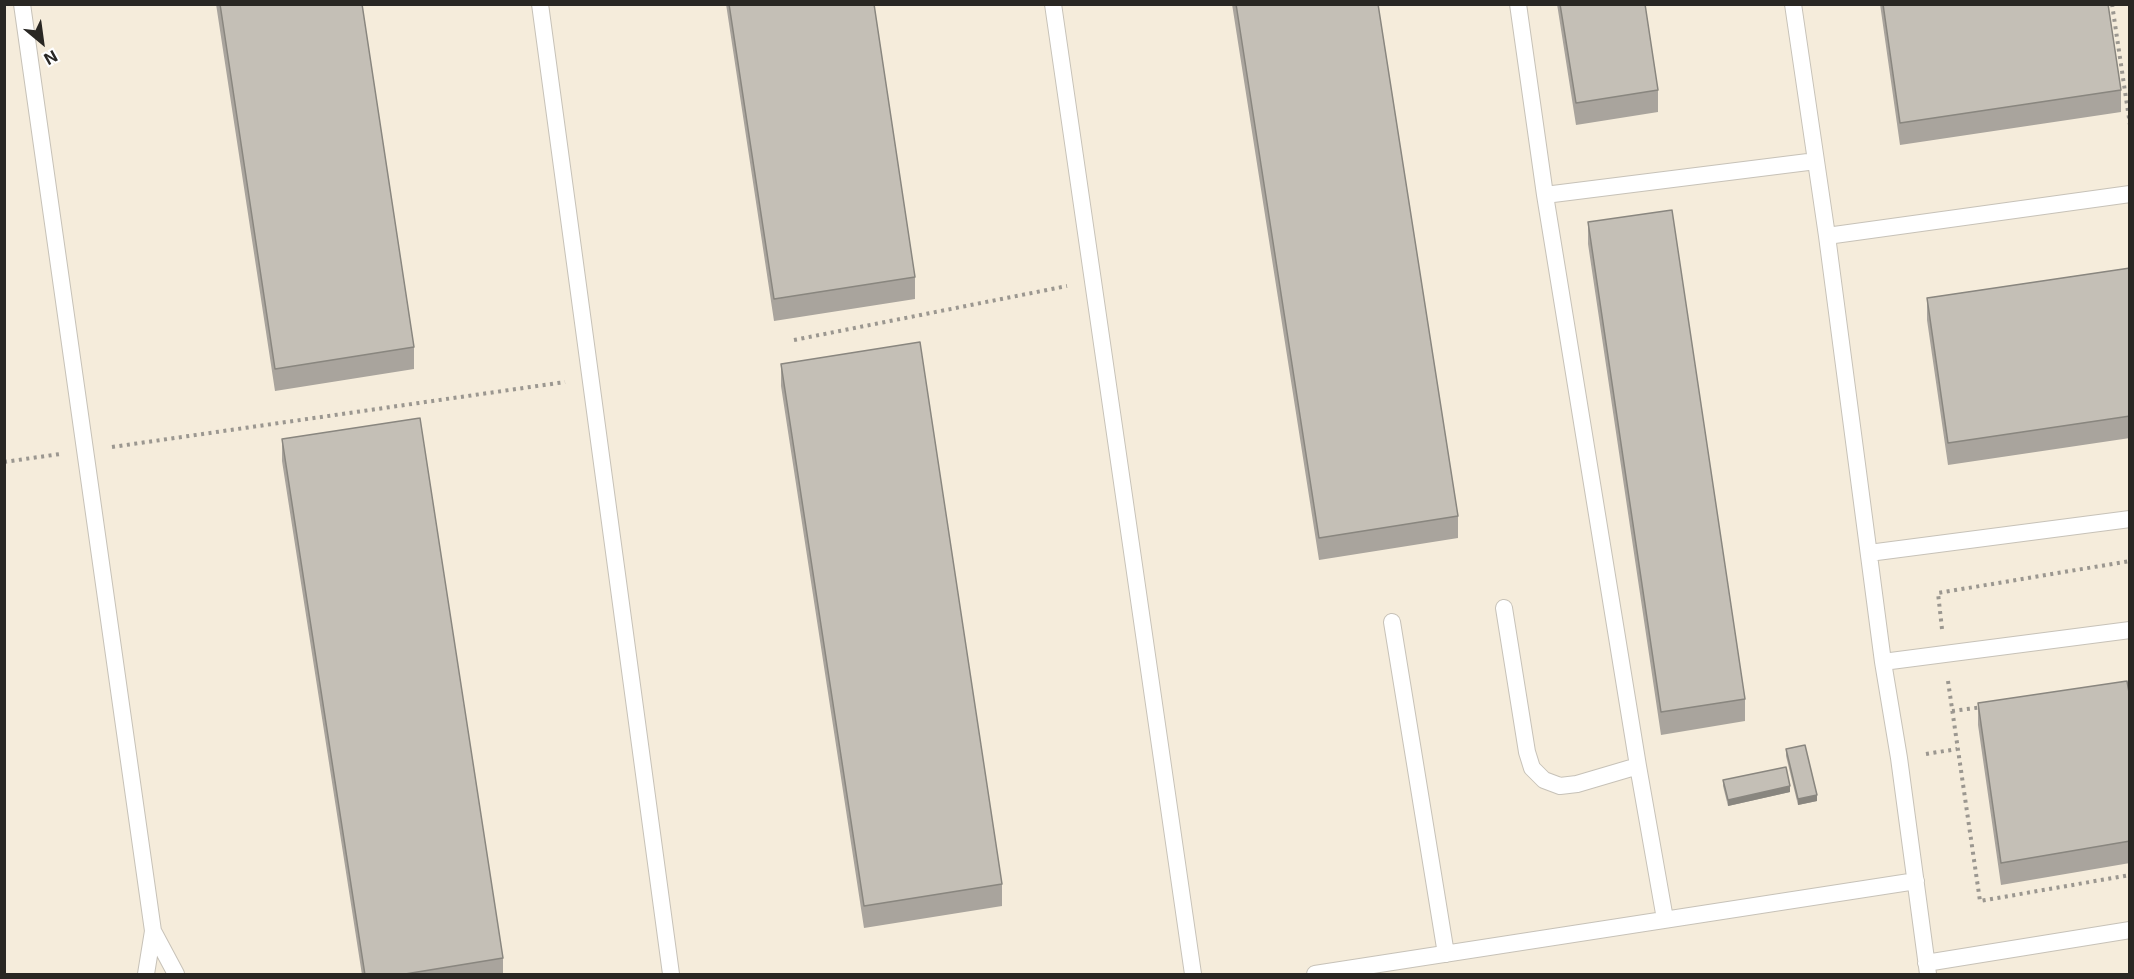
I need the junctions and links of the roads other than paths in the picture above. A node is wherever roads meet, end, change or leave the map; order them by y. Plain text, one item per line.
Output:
1 (22, 4) edge
2 (540, 4) edge
3 (1053, 4) edge
4 (1518, 4) edge
5 (1793, 4) edge
6 (1816, 162) junction
7 (2130, 194) edge
8 (1545, 195) junction
9 (1827, 236) junction
10 (2130, 519) edge
11 (1869, 553) junction
12 (1504, 608) dead end
13 (1392, 622) dead end
14 (2130, 630) edge
15 (1882, 662) junction
16 (1638, 766) junction
17 (1916, 881) junction
18 (1665, 919) junction
19 (2130, 930) edge
20 (153, 931) junction
21 (1446, 954) junction
22 (1927, 969) edge
23 (146, 975) edge
24 (176, 975) edge
25 (671, 975) edge
26 (1193, 975) edge
27 (1315, 975) edge

1 - 20 lane
2 - 25 lane
3 - 26 lane
4 - 8 lane
5 - 6 lane
6 - 8 lane
6 - 9 lane
7 - 9 lane
8 - 16 lane
9 - 11 lane
10 - 11 lane
11 - 15 lane
12 - 16 lane
13 - 21 lane
14 - 15 lane
15 - 17 lane
16 - 18 lane
17 - 18 lane
17 - 22 lane
18 - 21 lane
19 - 22 lane
20 - 23 lane
20 - 24 lane
21 - 27 lane

